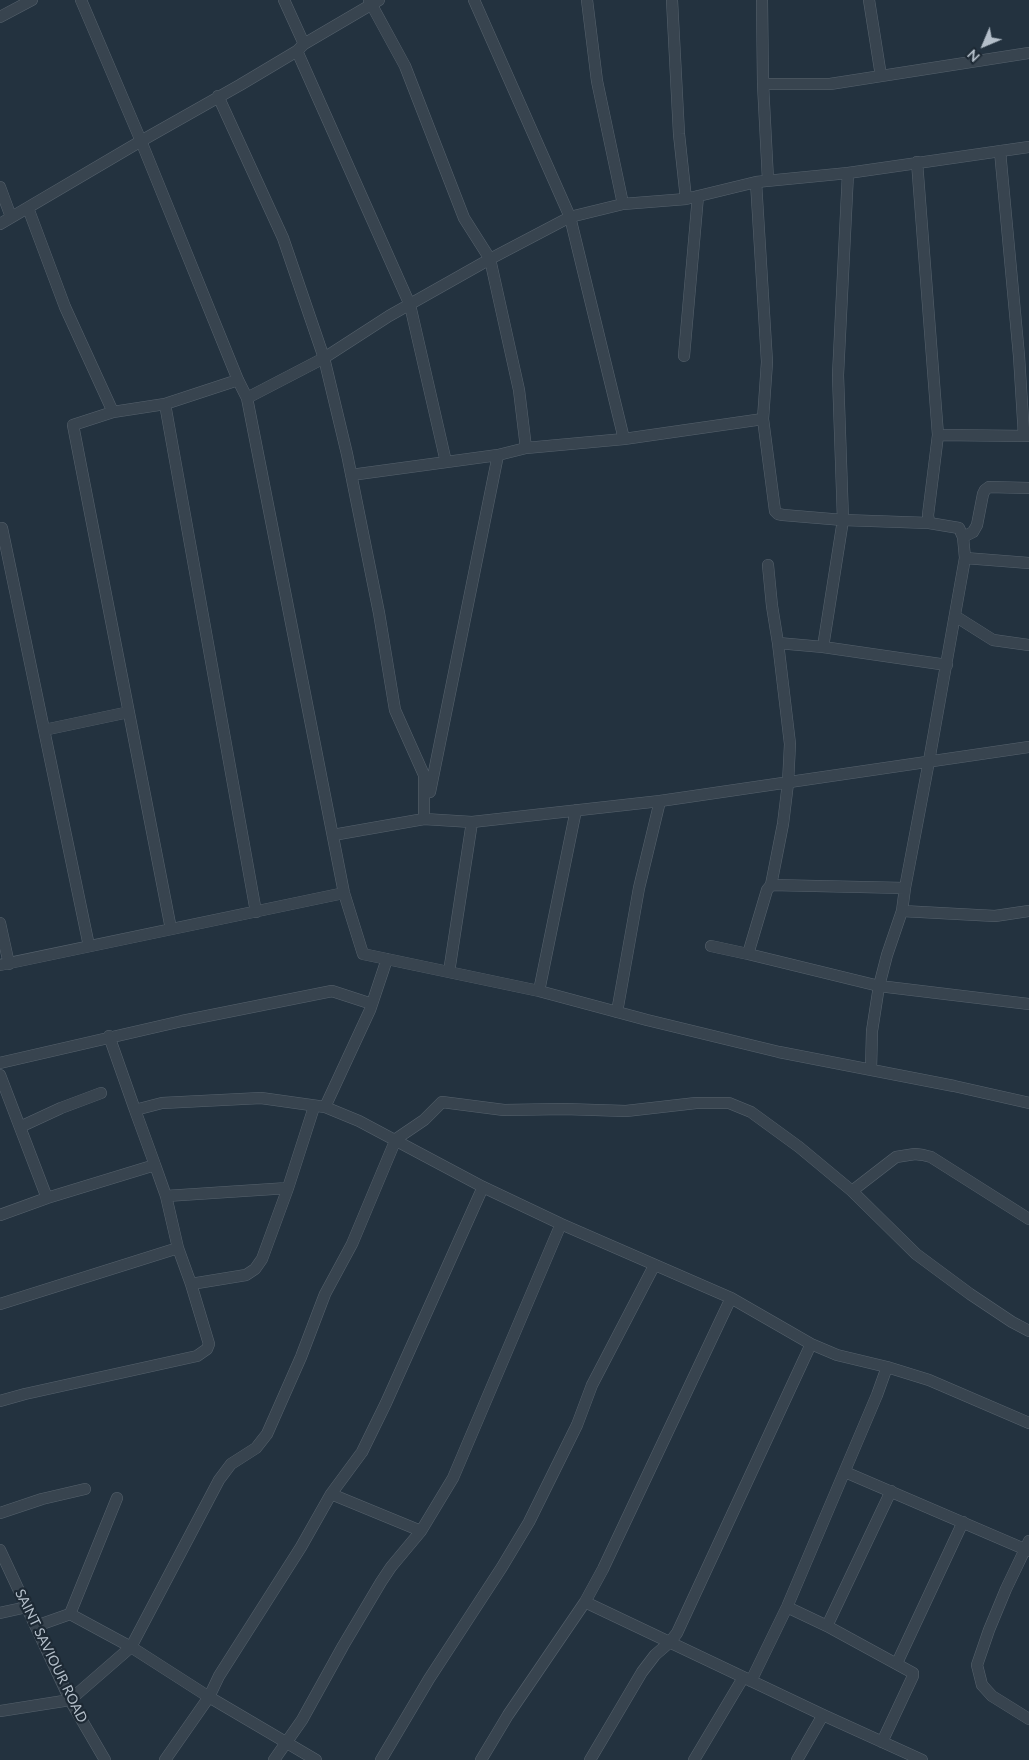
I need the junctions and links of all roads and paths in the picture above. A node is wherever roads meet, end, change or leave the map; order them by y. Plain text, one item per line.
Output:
1 (32, 0) edge
2 (81, 0) edge
3 (284, 0) edge
4 (474, 0) edge
5 (587, 0) edge
6 (672, 0) edge
7 (762, 0) edge
8 (869, 0) edge
9 (373, 1) edge
10 (0, 17) edge
11 (301, 48) junction
12 (1029, 53) edge
13 (881, 76) junction
14 (763, 84) junction
15 (218, 96) junction
16 (141, 141) junction
17 (1029, 148) edge
18 (1000, 151) junction
19 (917, 162) junction
20 (848, 173) junction
21 (768, 180) junction
22 (756, 182) junction
23 (0, 187) edge
24 (698, 196) junction
25 (686, 199) junction
26 (623, 204) junction
27 (28, 208) junction
28 (11, 217) junction
29 (570, 217) junction
30 (0, 224) edge
31 (490, 259) junction
32 (410, 305) junction
33 (684, 356) dead end
34 (324, 358) junction
35 (238, 380) junction
36 (248, 398) junction
37 (166, 404) junction
38 (113, 412) junction
39 (763, 419) junction
40 (938, 435) junction
41 (1026, 436) edge
42 (624, 439) junction
43 (526, 448) junction
44 (498, 455) junction
45 (446, 462) junction
46 (351, 475) junction
47 (1029, 488) edge
48 (843, 520) junction
49 (929, 523) junction
50 (2, 528) dead end
51 (963, 537) junction
52 (965, 558) junction
53 (1029, 563) edge
54 (768, 565) dead end
55 (955, 616) junction
56 (778, 643) junction
57 (1029, 645) edge
58 (823, 647) junction
59 (947, 665) junction
60 (129, 712) junction
61 (44, 730) junction
62 (1029, 747) edge
63 (929, 761) junction
64 (788, 783) junction
65 (660, 801) junction
66 (576, 810) junction
67 (424, 819) junction
68 (472, 822) junction
69 (333, 835) junction
70 (771, 885) junction
71 (905, 888) junction
72 (344, 893) junction
73 (902, 911) junction
74 (1029, 911) edge
75 (256, 912) junction
76 (0, 923) edge
77 (171, 929) junction
78 (89, 946) junction
79 (711, 946) dead end
80 (748, 954) junction
81 (387, 959) junction
82 (5, 965) edge
83 (449, 972) junction
84 (879, 986) junction
85 (539, 991) junction
86 (372, 1004) junction
87 (1029, 1004) edge
88 (617, 1012) junction
89 (110, 1036) junction
90 (0, 1062) edge
91 (871, 1070) junction
92 (0, 1075) edge
93 (101, 1093) dead end
94 (1029, 1103) edge
95 (320, 1107) junction
96 (135, 1110) junction
97 (20, 1127) junction
98 (396, 1139) junction
99 (155, 1165) junction
100 (483, 1187) junction
101 (288, 1188) junction
102 (852, 1192) junction
103 (166, 1196) junction
104 (48, 1198) junction
105 (0, 1215) edge
106 (1029, 1220) edge
107 (561, 1224) junction
108 (178, 1248) junction
109 (654, 1266) junction
110 (191, 1284) junction
111 (731, 1298) junction
112 (0, 1304) edge
113 (1029, 1331) edge
114 (812, 1344) junction
115 (887, 1367) junction
116 (0, 1401) edge
117 (1029, 1424) edge
118 (845, 1472) junction
119 (85, 1489) dead end
120 (891, 1491) junction
121 (331, 1494) junction
122 (116, 1498) dead end
123 (0, 1513) edge
124 (963, 1522) junction
125 (421, 1531) junction
126 (1028, 1547) edge
127 (0, 1550) edge
128 (585, 1602) junction
129 (27, 1607) junction
130 (787, 1607) junction
131 (0, 1613) edge
132 (70, 1614) junction
133 (36, 1626) junction
134 (827, 1626) junction
135 (670, 1642) junction
136 (131, 1646) junction
137 (897, 1663) junction
138 (747, 1680) junction
139 (209, 1698) junction
140 (70, 1700) junction
141 (0, 1711) edge
142 (823, 1715) junction
143 (1029, 1719) edge
144 (882, 1742) junction
145 (286, 1744) junction
146 (900, 1755) edge
147 (105, 1760) edge
148 (165, 1760) edge
149 (274, 1760) edge
150 (316, 1760) edge
151 (381, 1760) edge
152 (481, 1760) edge
153 (590, 1760) edge
154 (694, 1760) edge
155 (797, 1760) edge
156 (922, 1760) edge

1 - 10 street
2 - 16 street
3 - 11 street
4 - 29 street
5 - 26 street
6 - 25 street
7 - 14 street
8 - 13 street
9 - 11 street
9 - 31 street
11 - 15 street
11 - 32 street
12 - 13 street
13 - 14 street
14 - 21 street
15 - 16 street
15 - 34 street
16 - 27 street
16 - 35 street
17 - 18 street
18 - 19 street
18 - 41 street
19 - 20 street
19 - 40 street
20 - 21 street
20 - 48 street
21 - 22 street
22 - 24 street
22 - 39 street
23 - 28 street
24 - 25 street
24 - 33 street
25 - 26 street
26 - 29 street
27 - 28 street
27 - 38 street
28 - 30 street
29 - 31 street
29 - 42 street
31 - 32 street
31 - 43 street
32 - 34 street
32 - 45 street
34 - 36 street
34 - 46 street
35 - 36 street
35 - 37 street
36 - 69 street
37 - 38 street
37 - 75 street
38 - 60 street
39 - 42 street
39 - 48 street
40 - 41 street
40 - 49 street
42 - 43 street
43 - 44 street
44 - 45 street
44 - 67 street
45 - 46 street
46 - 67 street
47 - 51 street
48 - 49 street
48 - 58 street
49 - 51 street
50 - 61 street
51 - 52 street
52 - 53 street
52 - 55 street
54 - 56 street
55 - 57 street
55 - 59 street
56 - 58 street
56 - 64 street
58 - 59 street
59 - 63 street
60 - 61 street
60 - 77 street
61 - 78 street
62 - 63 street
63 - 64 street
63 - 71 street
64 - 65 street
64 - 70 street
65 - 66 street
65 - 88 street
66 - 68 street
66 - 85 street
67 - 68 street
67 - 69 street
68 - 83 street
69 - 72 street
70 - 71 street
70 - 80 street
71 - 73 street
72 - 75 street
72 - 81 street
73 - 74 street
73 - 84 street
75 - 77 street
76 - 82 street
77 - 78 street
78 - 82 street
79 - 80 street
80 - 84 street
81 - 83 street
81 - 86 street
83 - 85 street
84 - 87 street
84 - 91 street
85 - 88 street
86 - 89 street
86 - 95 street
88 - 91 street
89 - 90 street
89 - 96 street
91 - 94 street
92 - 97 street
93 - 97 street
95 - 96 street
95 - 98 street
95 - 101 street
96 - 99 street
97 - 104 street
98 - 100 street
98 - 102 street
98 - 136 street
99 - 103 street
99 - 104 street
100 - 107 street
100 - 121 street
101 - 103 street
101 - 110 street
102 - 106 street
102 - 113 street
103 - 108 street
104 - 105 street
107 - 109 street
107 - 125 street
108 - 110 street
108 - 112 street
109 - 111 street
109 - 151 street
110 - 116 street
111 - 114 street
111 - 128 street
114 - 115 street
114 - 135 street
115 - 117 street
115 - 118 street
118 - 120 street
118 - 130 street
119 - 123 street
120 - 124 street
120 - 134 street
121 - 125 street
121 - 139 street
122 - 132 street
124 - 126 street
124 - 137 street
125 - 145 street
126 - 143 street
127 - 129 street, SAINT SAVIOUR ROAD
128 - 135 street
128 - 152 street
129 - 131 street
129 - 133 street, SAINT SAVIOUR ROAD
130 - 134 street
130 - 138 street
132 - 133 street
132 - 136 street
133 - 140 street, SAINT SAVIOUR ROAD
134 - 137 street
135 - 138 street
135 - 153 street
136 - 139 street
136 - 140 street
137 - 144 street
138 - 142 street
138 - 154 street
139 - 145 street
139 - 148 street
140 - 141 street
140 - 147 street, SAINT SAVIOUR ROAD
142 - 144 street
142 - 155 street
144 - 146 street
145 - 149 street
145 - 150 street
146 - 156 street

